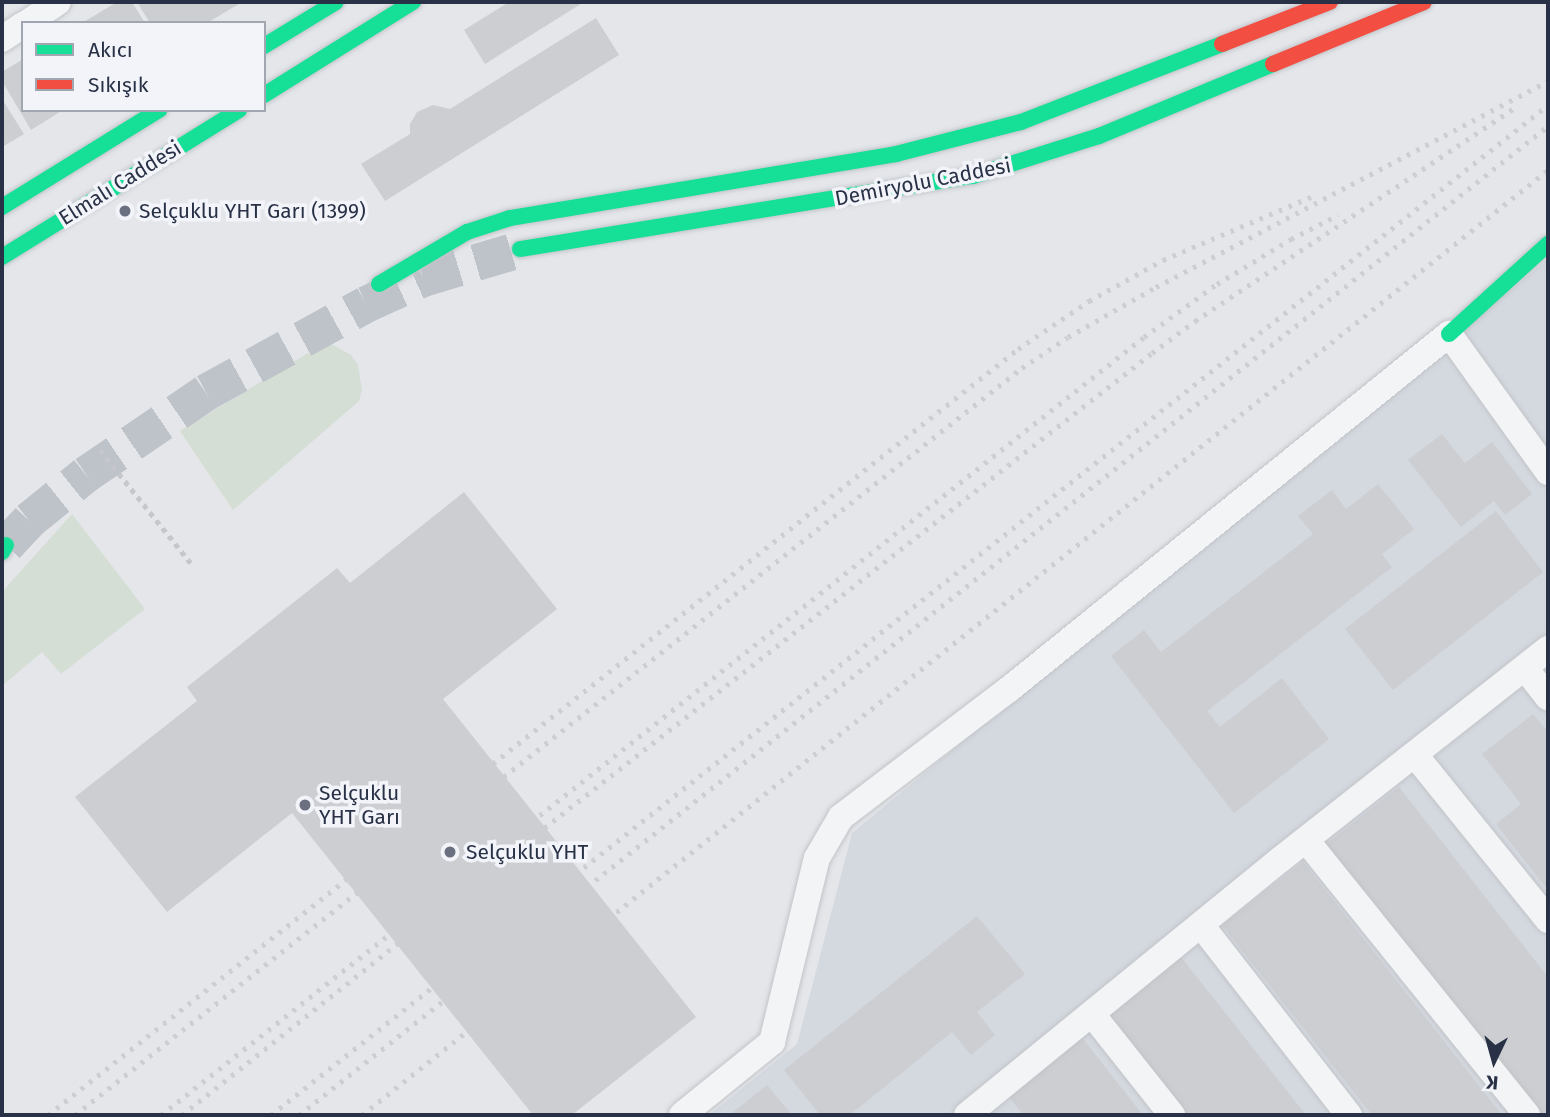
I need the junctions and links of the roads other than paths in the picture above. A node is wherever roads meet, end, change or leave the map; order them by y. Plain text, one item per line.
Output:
1 (58, 2) edge
2 (336, 2) edge
3 (413, 2) edge
4 (1330, 2) edge
5 (1424, 2) edge
6 (30, 21) edge
7 (21, 27) edge
8 (2, 39) edge
9 (266, 45) edge
10 (266, 94) edge
11 (156, 112) edge
12 (236, 112) edge
13 (2, 207) edge
14 (1548, 244) edge
15 (520, 249) tunnel mouth
16 (2, 257) edge
17 (379, 284) dead end
18 (1449, 334) junction
19 (1548, 472) edge
20 (1548, 649) edge
21 (1525, 668) junction
22 (1548, 697) edge
23 (1415, 755) junction
24 (1306, 840) junction
25 (1548, 920) edge
26 (1201, 925) junction
27 (1092, 1014) junction
28 (994, 1107) edge
29 (682, 1115) edge
30 (967, 1115) edge
31 (1172, 1115) edge
32 (1349, 1115) edge
33 (1527, 1115) edge

1 - 6 street
2 - 9 main road
3 - 10 main road
4 - 17 main road
5 - 15 main road, Demiryolu Caddesi
7 - 8 street
11 - 13 main road, Elmalı Caddesi
12 - 16 main road, Elmalı Caddesi
14 - 18 main road
18 - 19 street
18 - 29 street
20 - 21 street
21 - 22 street
21 - 23 street
23 - 24 street
23 - 25 street
24 - 26 street
24 - 33 street
26 - 27 street
26 - 32 street
27 - 28 street
27 - 31 street
28 - 30 street

